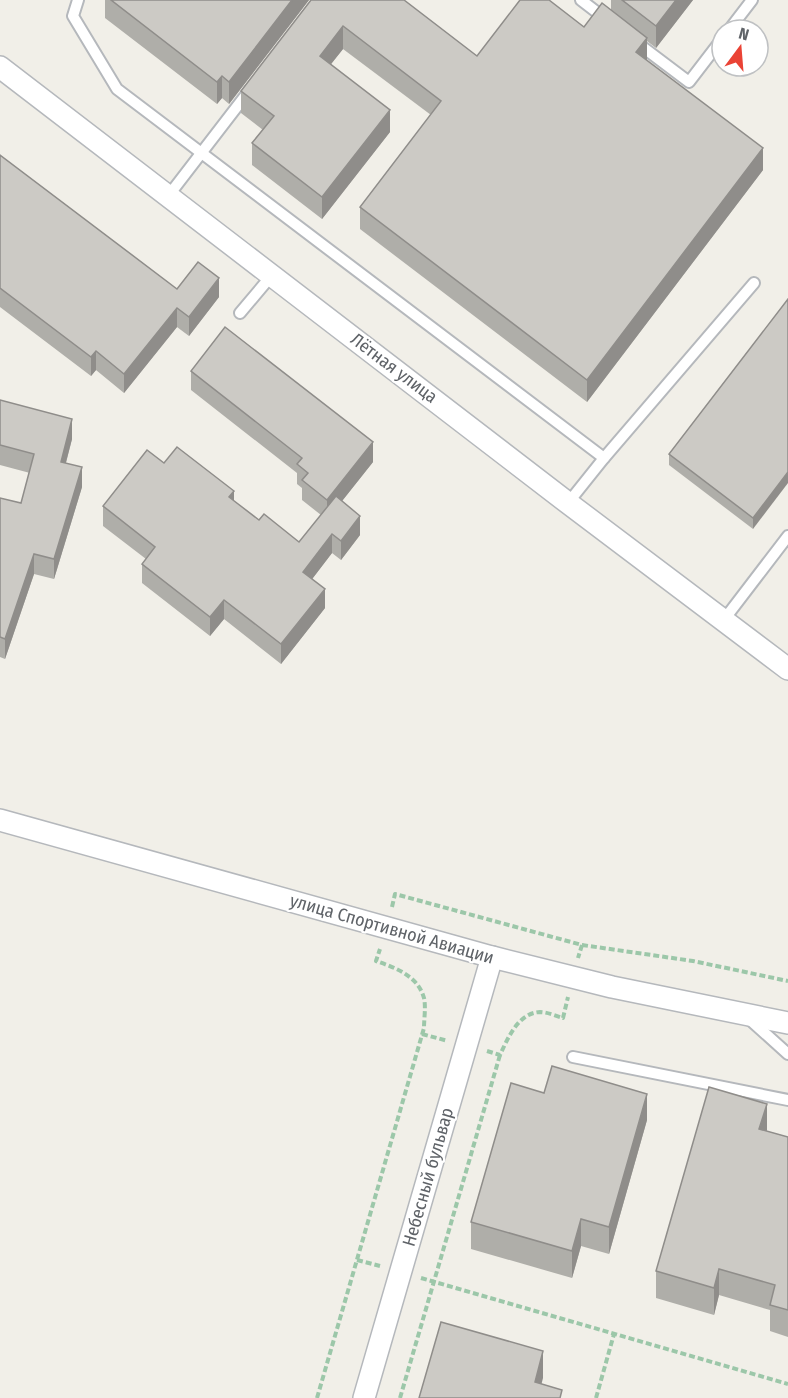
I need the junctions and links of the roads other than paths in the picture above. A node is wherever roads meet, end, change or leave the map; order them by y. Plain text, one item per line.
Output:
1 (78, 0) edge
2 (581, 0) edge
3 (752, 0) edge
4 (738, 18) edge
5 (710, 55) edge
6 (0, 67) edge
7 (257, 81) edge
8 (202, 153) junction
9 (169, 195) junction
10 (272, 274) junction
11 (754, 283) dead end
12 (240, 313) dead end
13 (603, 458) junction
14 (568, 503) junction
15 (788, 536) edge
16 (723, 621) junction
17 (788, 669) edge
18 (0, 820) edge
19 (492, 957) junction
20 (742, 1013) junction
21 (788, 1023) edge
22 (788, 1054) edge
23 (573, 1057) dead end
24 (788, 1100) edge
25 (364, 1398) edge

1 - 8 lane
2 - 5 lane
3 - 4 lane
6 - 9 street, Лётная улица
7 - 8 lane
8 - 9 lane
8 - 13 lane
9 - 10 street, Лётная улица
10 - 12 lane
10 - 14 street, Лётная улица
11 - 13 lane
13 - 14 lane
14 - 16 street, Лётная улица
15 - 16 lane
16 - 17 street, Лётная улица
18 - 19 street, улица Спортивной Авиации
19 - 20 street, улица Спортивной Авиации
19 - 25 street, Небесный бульвар
20 - 21 street, улица Спортивной Авиации
20 - 22 lane
23 - 24 lane

